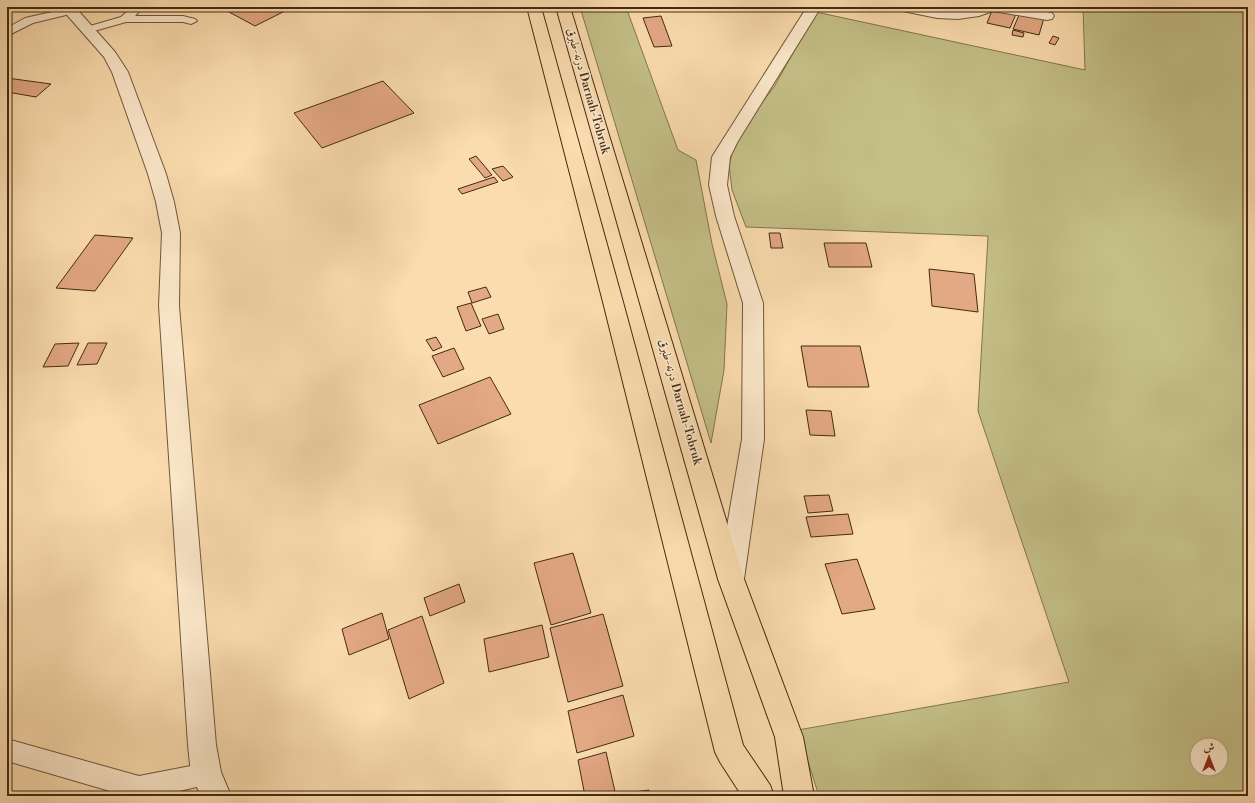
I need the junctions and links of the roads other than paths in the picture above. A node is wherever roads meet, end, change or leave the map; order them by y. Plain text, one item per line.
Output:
1 (138, 7) edge
2 (534, 7) edge
3 (563, 7) edge
4 (814, 7) edge
5 (903, 7) edge
6 (990, 7) edge
7 (996, 7) edge
8 (68, 9) edge
9 (1047, 16) dead end
10 (126, 19) junction
11 (191, 21) dead end
12 (87, 30) junction
13 (7, 33) edge
14 (731, 579) junction
15 (7, 750) edge
16 (211, 785) edge
17 (759, 796) edge
18 (799, 796) edge

1 - 10 lane
2 - 17 highway
3 - 14 highway, درنه-طبرق Darnah-Tobruk
4 - 14 street
5 - 6 street
7 - 9 street
8 - 12 street
8 - 13 lane
10 - 11 lane
10 - 12 lane
12 - 16 street
14 - 18 highway, درنه-طبرق Darnah-Tobruk
15 - 16 lane

